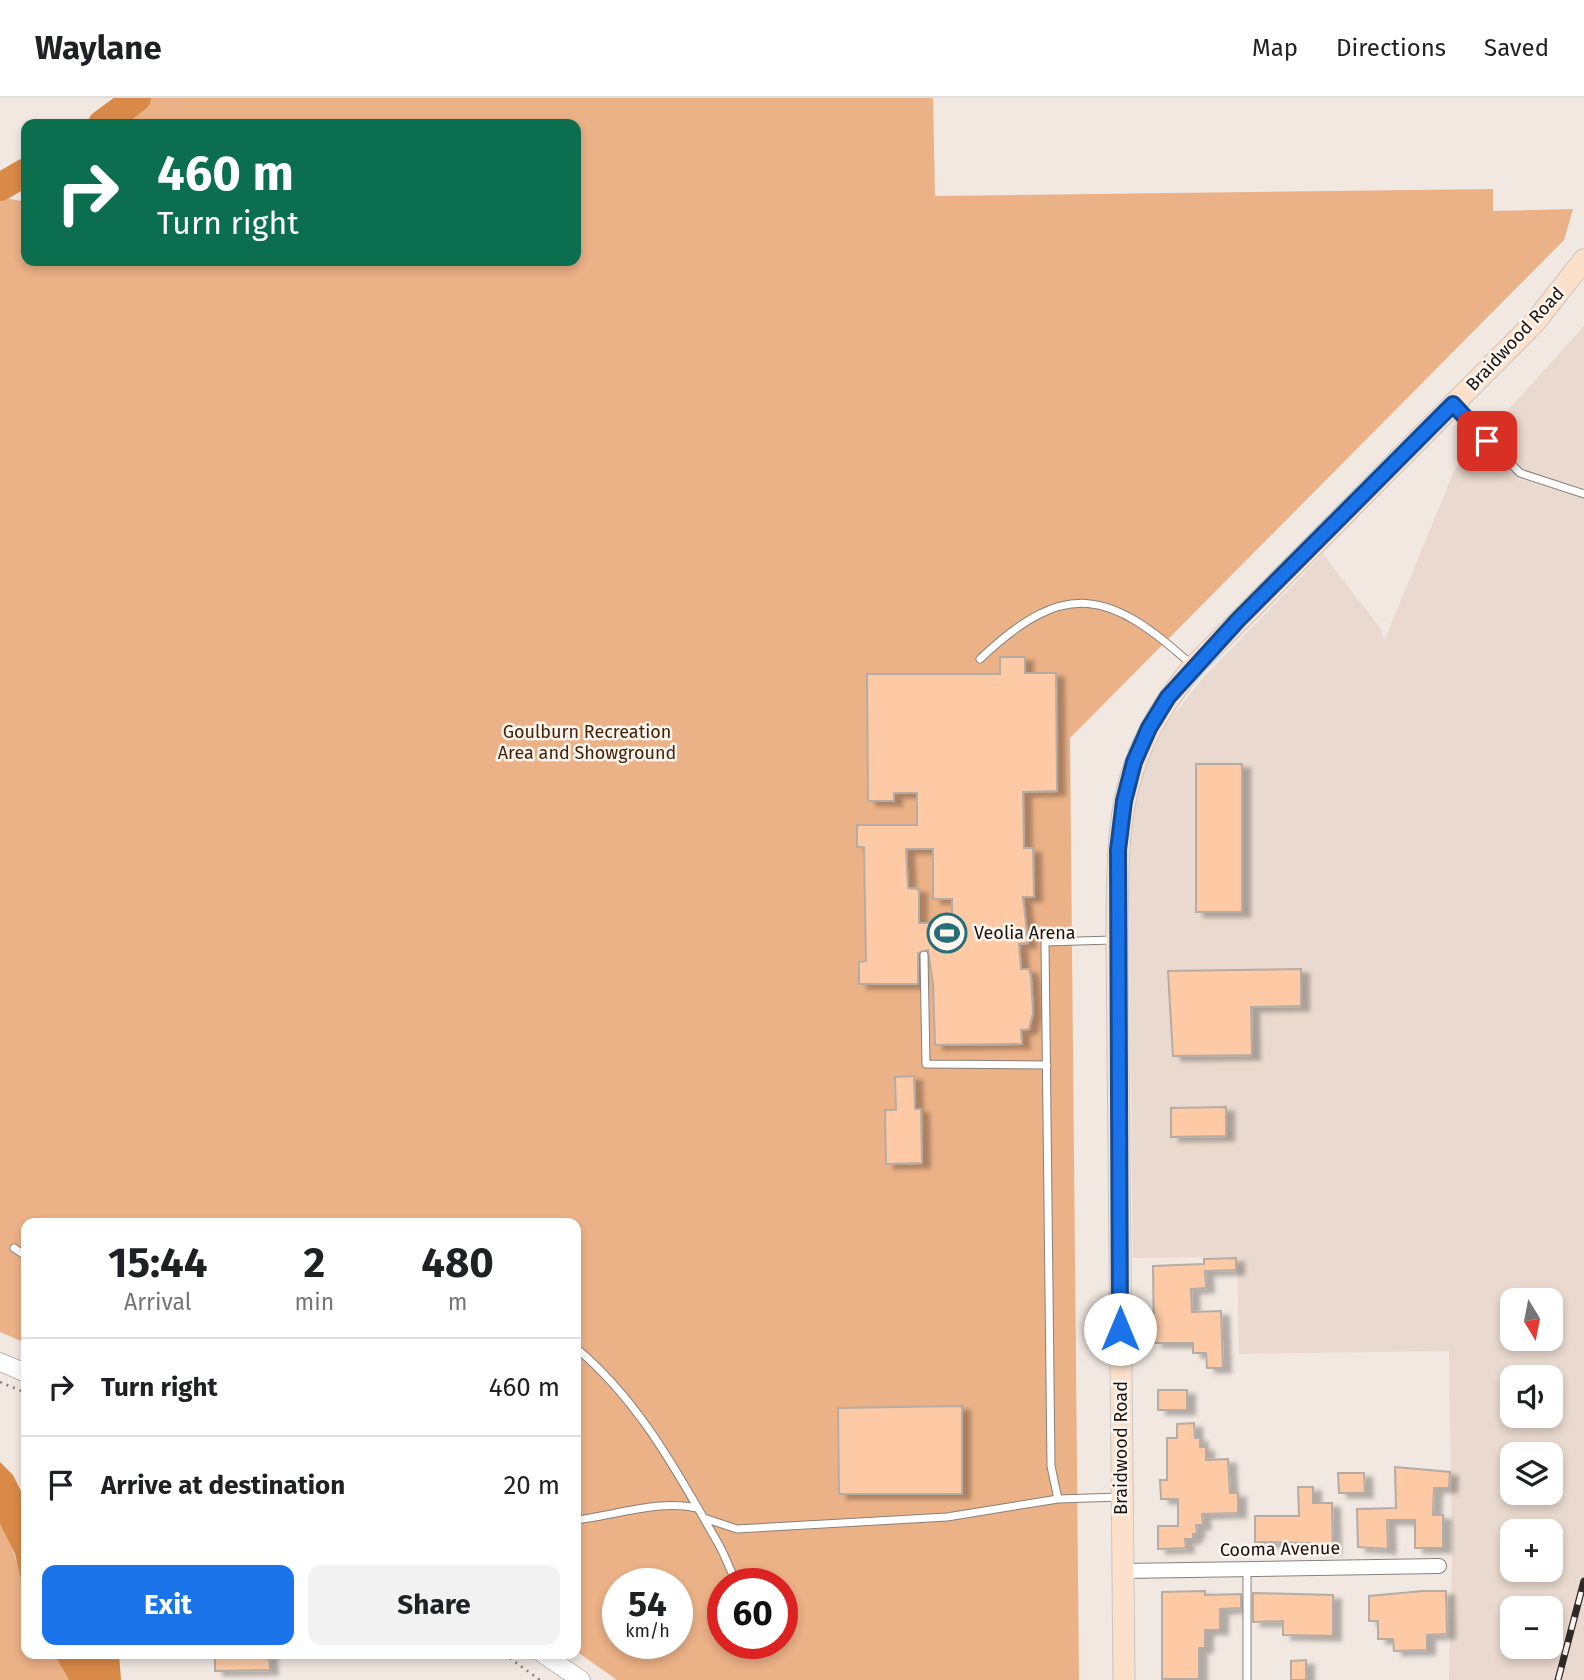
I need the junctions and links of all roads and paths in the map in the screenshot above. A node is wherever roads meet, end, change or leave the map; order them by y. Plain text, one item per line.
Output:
1 (1584, 260) edge
2 (1453, 404) junction
3 (1584, 494) edge
4 (980, 659) dead end
5 (1193, 667) junction
6 (1117, 940) junction
7 (924, 955) dead end
8 (1047, 1065) junction
9 (14, 1248) dead end
10 (21, 1253) edge
11 (581, 1353) edge
12 (0, 1362) edge
13 (21, 1371) edge
14 (0, 1382) edge
15 (21, 1391) edge
16 (1121, 1497) junction
17 (1058, 1499) junction
18 (697, 1508) junction
19 (704, 1518) junction
20 (581, 1519) edge
21 (1439, 1566) dead end
22 (730, 1568) edge
23 (1247, 1569) junction
24 (1122, 1572) junction
25 (511, 1659) edge
26 (550, 1659) edge
27 (540, 1680) edge
28 (581, 1680) edge
29 (1124, 1680) edge
30 (1247, 1680) edge

1 - 2 main road, Braidwood Road
2 - 3 lane
2 - 5 main road, Braidwood Road
4 - 5 lane
5 - 6 main road, Braidwood Road
6 - 8 lane
6 - 16 main road, Braidwood Road
7 - 8 lane
8 - 17 lane
9 - 10 lane
11 - 18 lane
12 - 13 street
14 - 15 path
16 - 17 lane
16 - 24 main road, Braidwood Road
17 - 19 lane
18 - 19 lane
18 - 20 lane
19 - 22 lane
21 - 23 street, Cooma Avenue
23 - 24 street, Cooma Avenue
23 - 30 lane
24 - 29 main road, Braidwood Road
25 - 27 path
26 - 28 street

